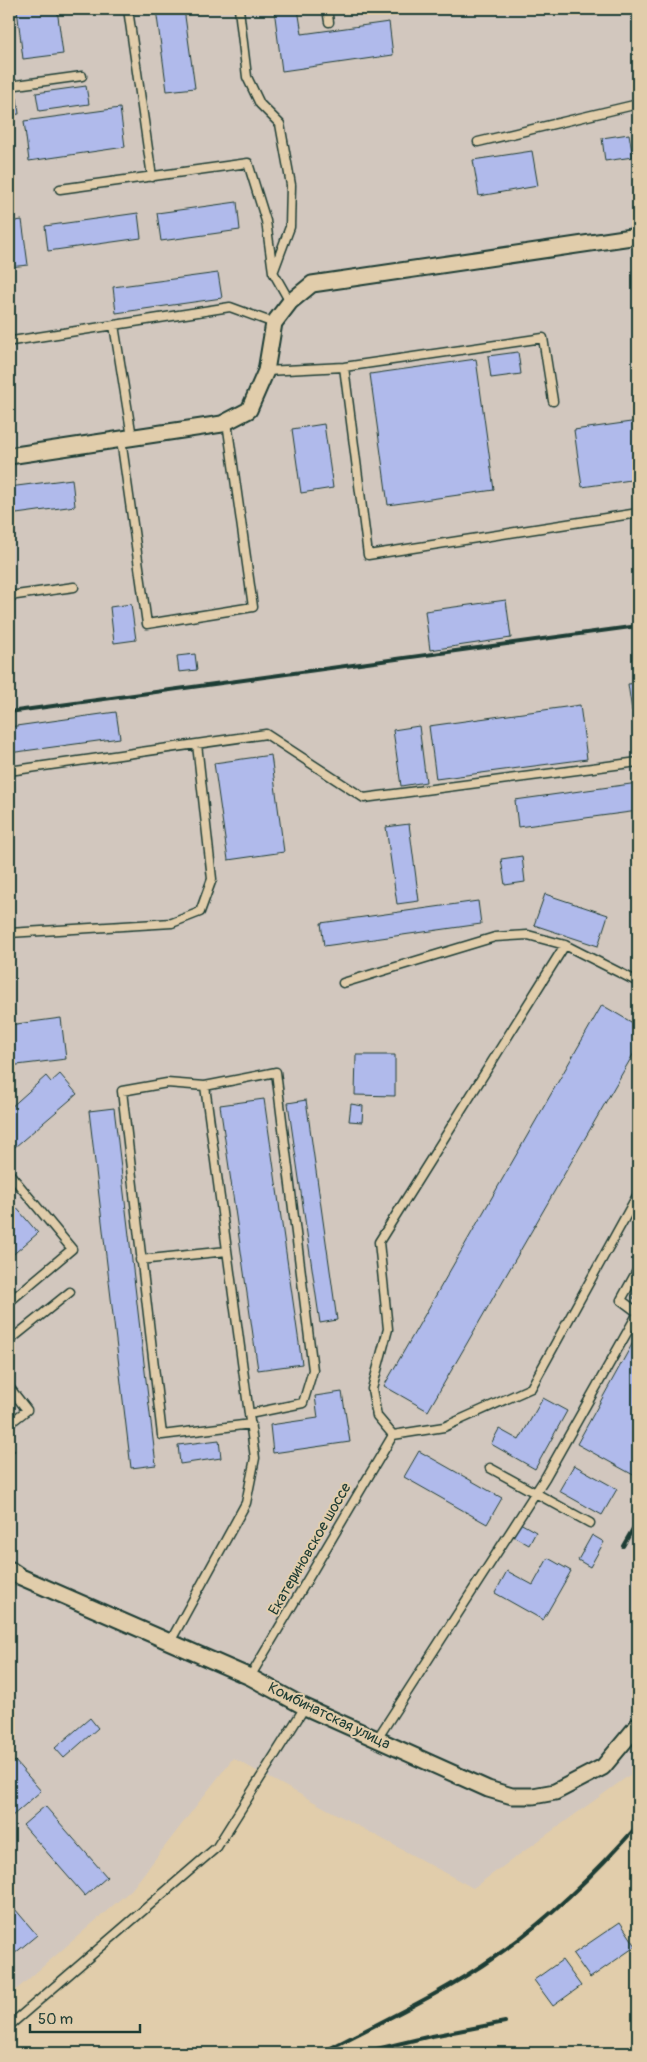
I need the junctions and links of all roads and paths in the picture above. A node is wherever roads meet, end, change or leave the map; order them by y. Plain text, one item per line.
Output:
1 (128, 9) edge
2 (239, 9) edge
3 (327, 9) edge
4 (329, 22) dead end
5 (82, 76) dead end
6 (9, 86) edge
7 (638, 104) edge
8 (478, 142) dead end
9 (152, 177) junction
10 (60, 189) dead end
11 (638, 236) edge
12 (273, 272) junction
13 (290, 302) junction
14 (274, 323) junction
15 (114, 325) junction
16 (12, 341) dead end
17 (344, 367) junction
18 (266, 371) junction
19 (553, 401) dead end
20 (227, 422) junction
21 (127, 438) junction
22 (9, 456) edge
23 (638, 513) edge
24 (74, 587) dead end
25 (9, 596) edge
26 (197, 744) junction
27 (638, 762) edge
28 (9, 771) edge
29 (9, 932) edge
30 (565, 945) junction
31 (638, 982) edge
32 (343, 983) dead end
33 (205, 1086) junction
34 (9, 1173) edge
35 (638, 1194) edge
36 (227, 1251) junction
37 (140, 1260) junction
38 (638, 1269) edge
39 (70, 1292) dead end
40 (9, 1302) edge
41 (638, 1312) edge
42 (9, 1341) edge
43 (9, 1387) edge
44 (249, 1414) junction
45 (9, 1424) edge
46 (251, 1424) junction
47 (393, 1435) junction
48 (490, 1468) dead end
49 (535, 1494) junction
50 (590, 1523) dead end
51 (9, 1569) edge
52 (170, 1642) junction
53 (250, 1677) junction
54 (305, 1707) junction
55 (638, 1725) edge
56 (377, 1740) junction
57 (9, 2026) edge

1 - 9 lane
2 - 12 lane
3 - 4 lane
5 - 6 lane
7 - 8 lane
9 - 10 lane
9 - 12 lane
11 - 13 street
12 - 13 lane
13 - 14 street
14 - 15 lane
14 - 18 street
15 - 16 lane
15 - 21 lane
17 - 18 lane
17 - 19 lane
17 - 23 lane
18 - 20 street
20 - 21 street
20 - 21 lane
21 - 22 street
24 - 25 lane
26 - 27 lane
26 - 28 lane
26 - 29 lane
30 - 31 lane
30 - 32 lane
30 - 47 lane
33 - 36 lane
33 - 37 lane
33 - 44 lane
34 - 40 lane
35 - 47 lane
36 - 37 lane
36 - 44 lane
37 - 46 lane
38 - 41 lane
39 - 42 lane
41 - 49 lane
43 - 45 lane
44 - 46 lane
46 - 52 lane
47 - 53 lane, Екатериновское шоссе
48 - 49 lane
49 - 50 lane
49 - 56 lane
51 - 52 street, Комбинатская улица
52 - 53 street, Комбинатская улица
53 - 54 street, Комбинатская улица
54 - 56 street, Комбинатская улица
54 - 57 lane
55 - 56 street, Комбинатская улица

